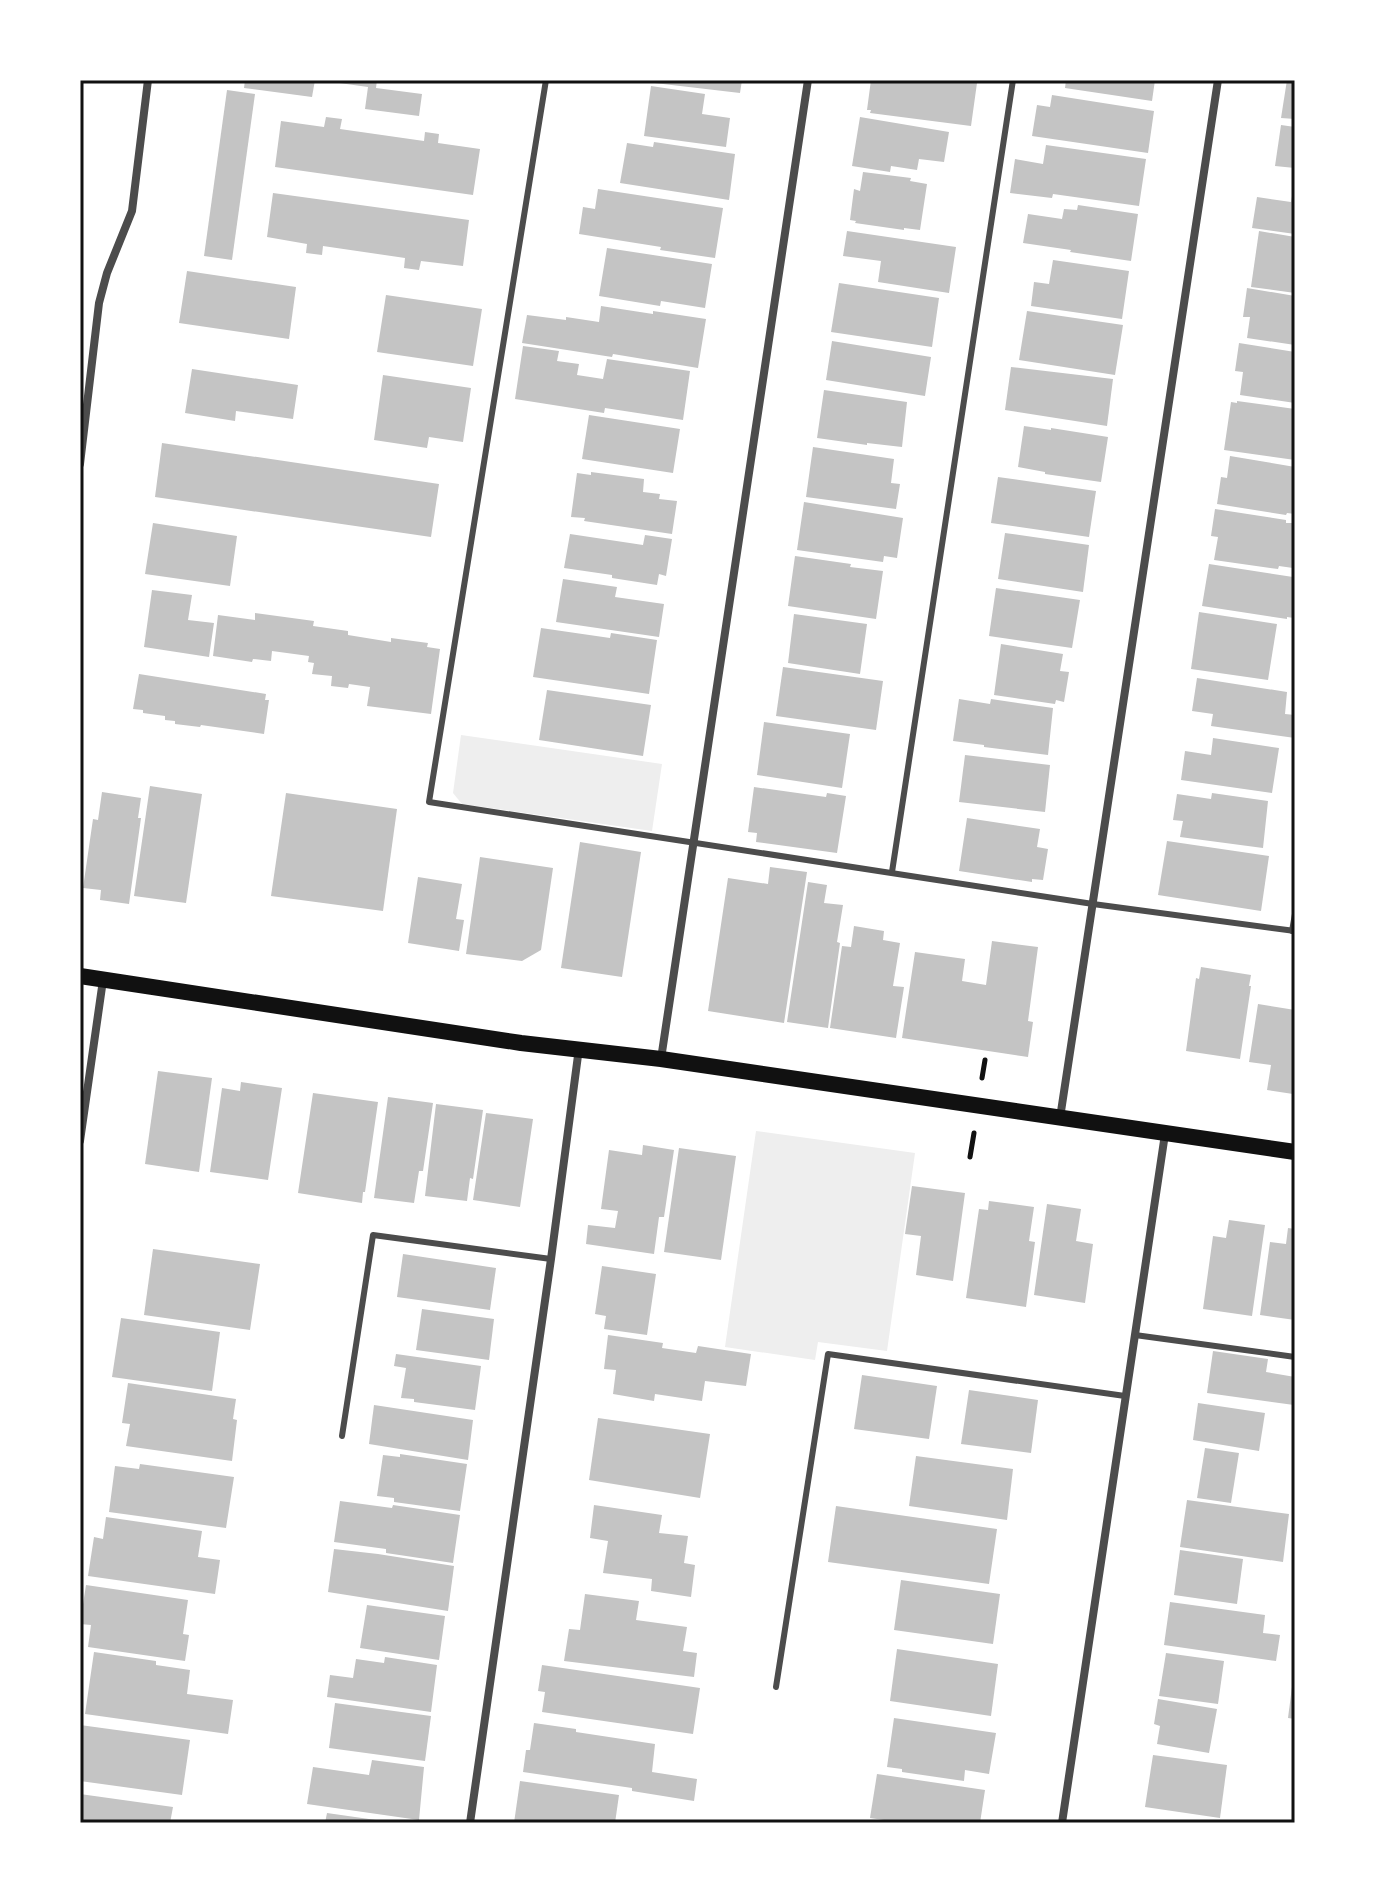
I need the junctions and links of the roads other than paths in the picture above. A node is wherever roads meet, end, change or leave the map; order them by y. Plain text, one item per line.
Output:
1 (148, 80) edge
2 (546, 80) edge
3 (808, 80) edge
4 (1013, 80) edge
5 (1218, 80) edge
6 (80, 464) edge
7 (693, 843) junction
8 (892, 872) junction
9 (1093, 904) junction
10 (1295, 914) edge
11 (1294, 931) edge
12 (80, 976) edge
13 (103, 980) junction
14 (579, 1048) junction
15 (661, 1059) junction
16 (1060, 1118) junction
17 (1165, 1134) junction
18 (80, 1141) edge
19 (1295, 1152) edge
20 (551, 1259) junction
21 (1135, 1335) junction
22 (1295, 1357) edge
23 (1125, 1396) junction
24 (342, 1436) dead end
25 (776, 1687) dead end
26 (470, 1823) edge
27 (1062, 1823) edge

1 - 6 street
2 - 7 lane
3 - 7 street
4 - 8 lane
5 - 9 street
7 - 8 lane
7 - 15 street
8 - 9 lane
9 - 11 lane
9 - 16 street
10 - 11 lane
12 - 13 main road
13 - 14 main road
13 - 18 street
14 - 15 main road
14 - 20 street
15 - 16 main road
16 - 17 main road
17 - 19 main road
17 - 21 street
20 - 24 lane
20 - 26 street
21 - 22 lane
21 - 23 street
23 - 25 lane
23 - 27 street

